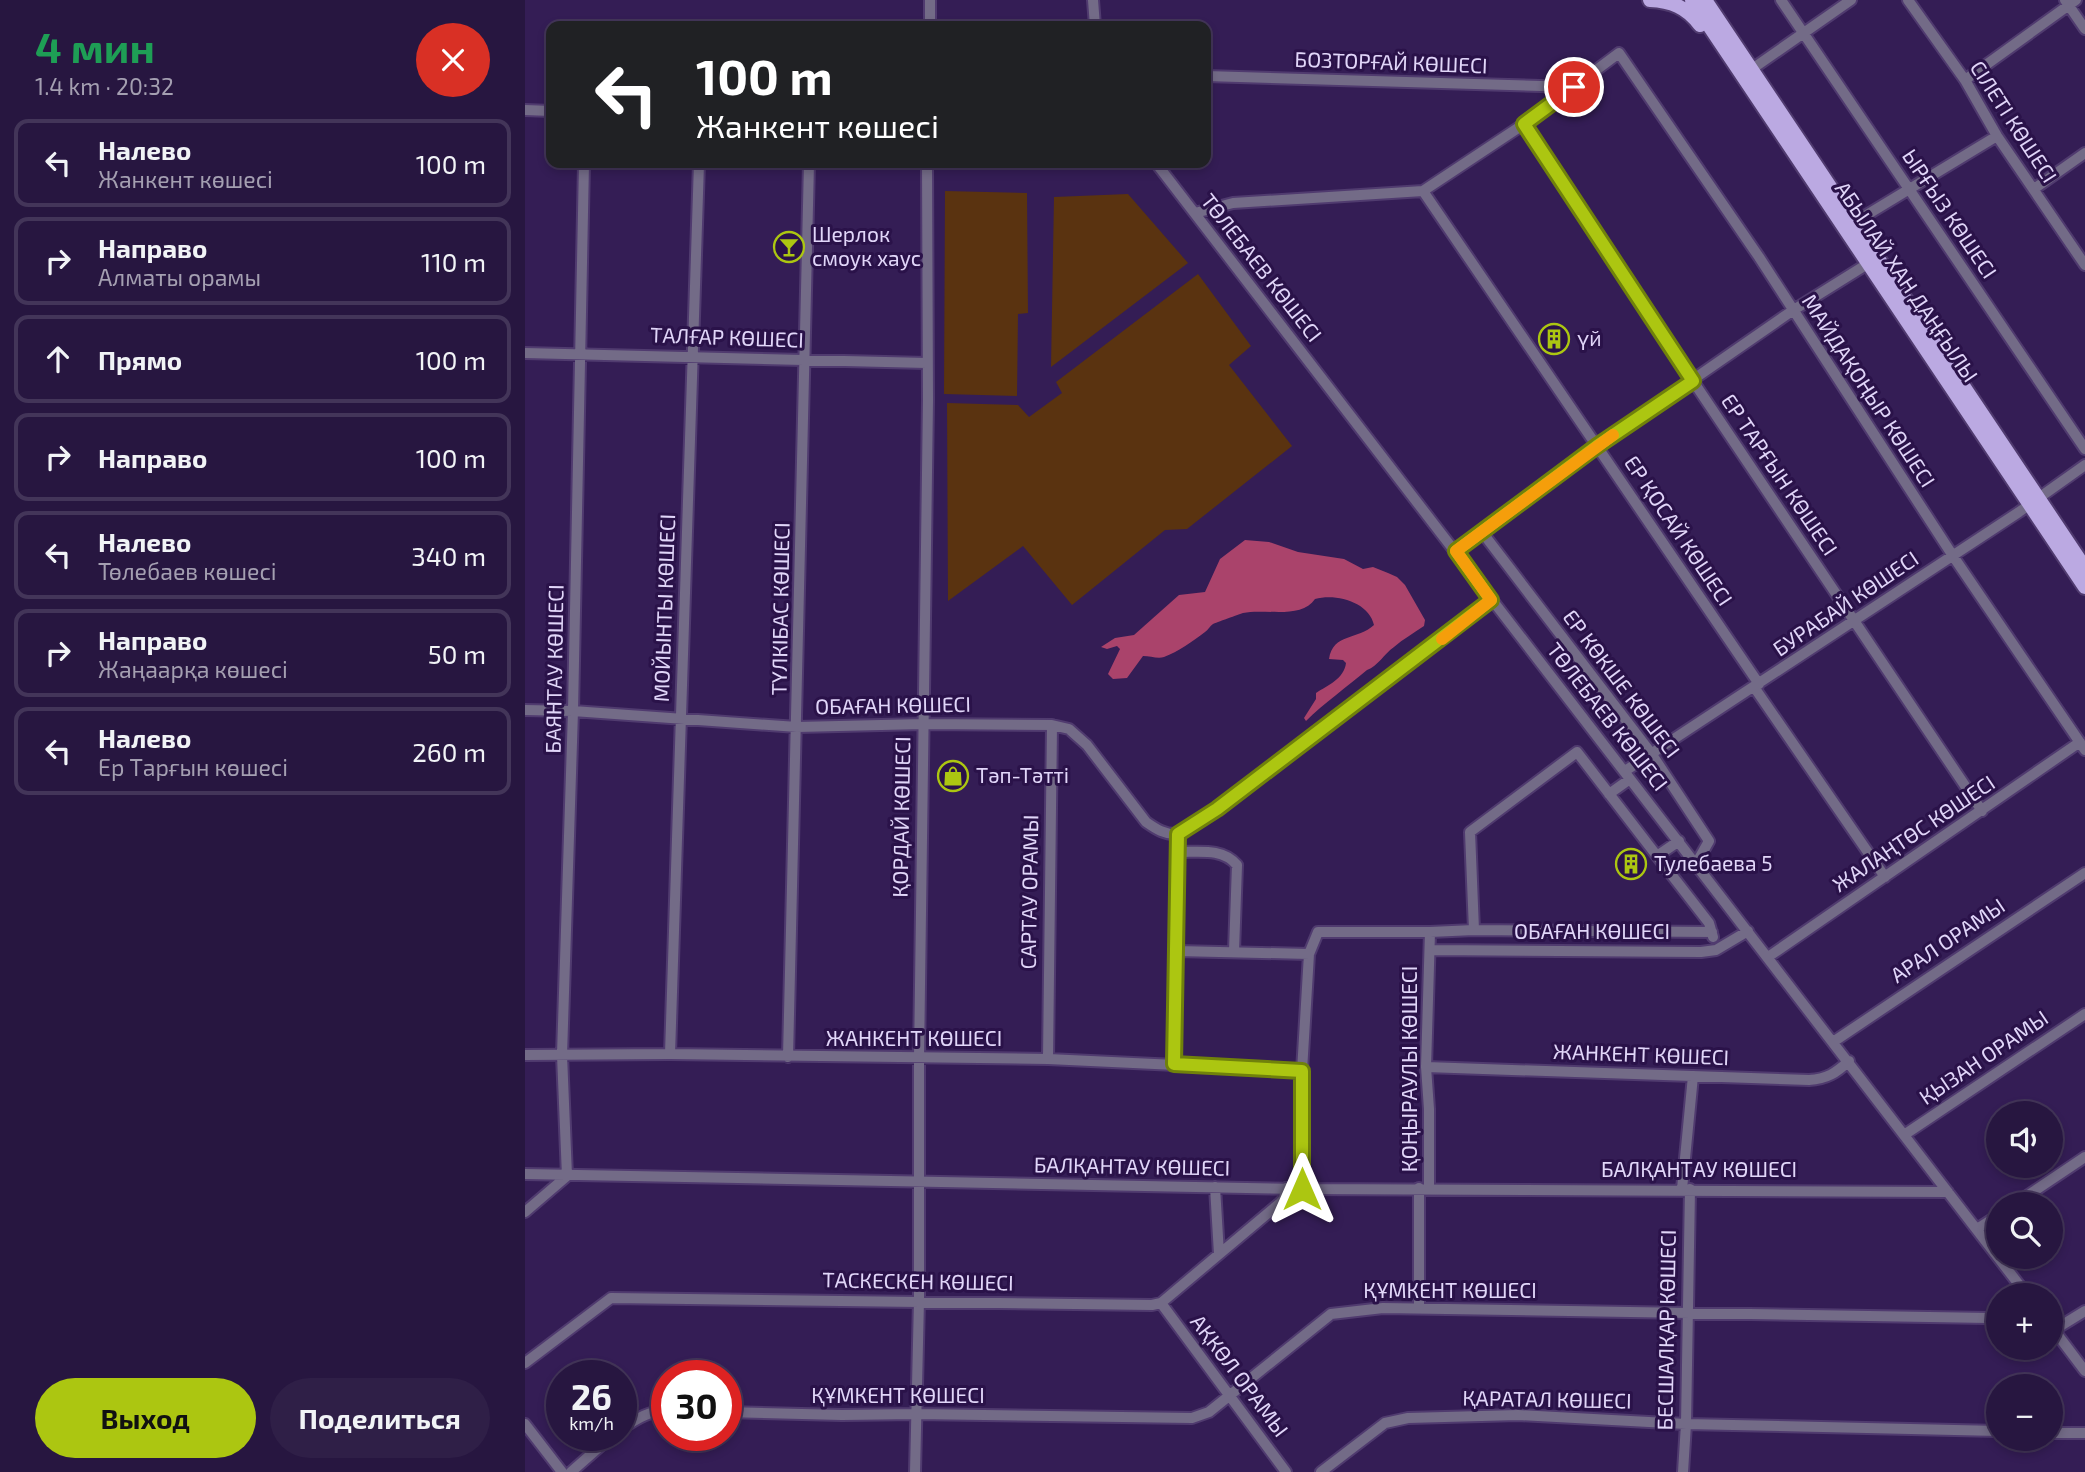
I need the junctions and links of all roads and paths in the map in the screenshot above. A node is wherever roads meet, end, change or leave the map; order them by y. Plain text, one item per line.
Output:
1 (930, 0) edge
2 (1093, 0) edge
3 (1650, 0) edge
4 (1692, 0) edge
5 (1705, 0) edge
6 (1781, 0) edge
7 (1850, 0) edge
8 (1908, 0) edge
9 (2070, 2) edge
10 (930, 21) edge
11 (1095, 21) edge
12 (2085, 29) edge
13 (1803, 33) junction
14 (1747, 72) junction
15 (1211, 76) edge
16 (1965, 80) junction
17 (1574, 87) junction
18 (525, 110) edge
19 (546, 111) edge
20 (1524, 124) junction
21 (1997, 136) junction
22 (2085, 153) edge
23 (584, 168) edge
24 (699, 168) edge
25 (809, 168) edge
26 (927, 168) edge
27 (1160, 168) edge
28 (1909, 189) junction
29 (2034, 189) junction
30 (1423, 191) junction
31 (1195, 213) junction
32 (1850, 225) junction
33 (1869, 263) junction
34 (2085, 265) edge
35 (1792, 311) junction
36 (525, 353) edge
37 (581, 355) junction
38 (693, 355) junction
39 (805, 360) junction
40 (927, 363) junction
41 (1693, 381) junction
42 (1597, 446) junction
43 (2085, 449) edge
44 (2085, 465) edge
45 (2034, 502) junction
46 (1482, 532) junction
47 (1456, 551) junction
48 (1952, 556) junction
49 (2085, 568) edge
50 (2085, 587) edge
51 (1491, 600) junction
52 (1853, 621) junction
53 (1757, 685) junction
54 (525, 710) edge
55 (573, 711) junction
56 (680, 720) junction
57 (923, 724) junction
58 (1052, 725) junction
59 (797, 727) junction
60 (2083, 746) edge
61 (1651, 753) junction
62 (1628, 775) junction
63 (1609, 794) junction
64 (1982, 811) junction
65 (1178, 834) junction
66 (1679, 841) junction
67 (1179, 852) junction
68 (1657, 856) junction
69 (1696, 864) junction
70 (2085, 873) edge
71 (1885, 877) junction
72 (1474, 930) junction
73 (1748, 930) junction
74 (1531, 931) junction
75 (1430, 932) junction
76 (1711, 932) junction
77 (1430, 950) junction
78 (1716, 950) junction
79 (1177, 951) junction
80 (1234, 951) junction
81 (1532, 951) junction
82 (1309, 954) junction
83 (1768, 957) junction
84 (2085, 1014) edge
85 (1833, 1042) junction
86 (670, 1054) junction
87 (525, 1055) edge
88 (562, 1055) junction
89 (788, 1057) junction
90 (919, 1058) junction
91 (1048, 1059) junction
92 (1849, 1061) junction
93 (1174, 1064) junction
94 (1426, 1067) junction
95 (1302, 1071) junction
96 (1693, 1076) junction
97 (1905, 1135) junction
98 (2085, 1157) edge
99 (525, 1174) edge
100 (567, 1176) junction
101 (918, 1183) junction
102 (1215, 1187) junction
103 (1286, 1188) junction
104 (1424, 1188) junction
105 (1302, 1189) junction
106 (1686, 1189) junction
107 (1948, 1192) junction
108 (2033, 1192) edge
109 (525, 1212) edge
110 (1986, 1223) edge
111 (1977, 1229) junction
112 (1219, 1254) junction
113 (2018, 1283) edge
114 (919, 1300) junction
115 (1161, 1303) junction
116 (1419, 1307) junction
117 (2085, 1311) edge
118 (1687, 1312) junction
119 (1986, 1318) edge
120 (2063, 1322) edge
121 (2063, 1342) edge
122 (525, 1363) edge
123 (2085, 1371) edge
124 (1230, 1396) junction
125 (742, 1412) edge
126 (916, 1414) junction
127 (525, 1424) edge
128 (1686, 1424) junction
129 (1986, 1431) edge
130 (2063, 1433) edge
131 (2085, 1433) edge
132 (595, 1451) edge
133 (1685, 1469) edge
134 (562, 1472) edge
135 (571, 1472) edge
136 (915, 1472) edge
137 (1286, 1472) edge
138 (1321, 1472) edge

1 - 10 street
2 - 11 street
3 - 14 main road
4 - 14 main road, АБЫЛАЙ ХАН ДАҢҒЫЛЫ
5 - 14 main road, АБЫЛАЙ ХАН ДАҢҒЫЛЫ
6 - 13 street, ЫРҒЫЗ КӨШЕСІ
7 - 13 street
8 - 16 street, СІЛЕТІ КӨШЕСІ
9 - 12 street
9 - 16 street
13 - 14 street
13 - 28 street, ЫРҒЫЗ КӨШЕСІ
14 - 32 main road, АБЫЛАЙ ХАН ДАҢҒЫЛЫ
15 - 17 street, БОЗТОРҒАЙ КӨШЕСІ
16 - 21 street, СІЛЕТІ КӨШЕСІ
17 - 20 street
17 - 35 street, МАЙДАҚОҢЫР КӨШЕСІ
18 - 19 street
20 - 30 street
20 - 41 street, ЕР ТАРҒЫН КӨШЕСІ
21 - 28 street
21 - 29 street, СІЛЕТІ КӨШЕСІ
22 - 29 street
23 - 37 street, БАЯНТАУ КӨШЕСІ
24 - 38 street, МОЙЫНТЫ КӨШЕСІ
25 - 39 street, ТҮЛКІБАС КӨШЕСІ
26 - 40 street, ҚОРДАЙ КӨШЕСІ
27 - 31 street, ТӨЛЕБАЕВ КӨШЕСІ
28 - 32 street
28 - 43 street, ЫРҒЫЗ КӨШЕСІ
29 - 34 street, СІЛЕТІ КӨШЕСІ
30 - 31 street
30 - 42 street, ЕР ҚОСАЙ КӨШЕСІ
31 - 47 street, ТӨЛЕБАЕВ КӨШЕСІ
32 - 33 main road, АБЫЛАЙ ХАН ДАҢҒЫЛЫ
32 - 45 main road, АБЫЛАЙ ХАН ДАҢҒЫЛЫ
33 - 35 street
33 - 45 main road, АБЫЛАЙ ХАН ДАҢҒЫЛЫ
35 - 41 street
35 - 48 street, МАЙДАҚОҢЫР КӨШЕСІ
36 - 37 street, ТАЛҒАР КӨШЕСІ
37 - 38 street, ТАЛҒАР КӨШЕСІ
37 - 55 street, БАЯНТАУ КӨШЕСІ
38 - 39 street, ТАЛҒАР КӨШЕСІ
38 - 56 street, МОЙЫНТЫ КӨШЕСІ
39 - 40 street, ТАЛҒАР КӨШЕСІ
39 - 59 street, ТҮЛКІБАС КӨШЕСІ
40 - 57 street, ҚОРДАЙ КӨШЕСІ
41 - 42 street
41 - 52 street, ЕР ТАРҒЫН КӨШЕСІ
42 - 46 street
42 - 53 street, ЕР ҚОСАЙ КӨШЕСІ
44 - 45 street, БУРАБАЙ КӨШЕСІ
45 - 48 street, БУРАБАЙ КӨШЕСІ
45 - 49 main road, АБЫЛАЙ ХАН ДАҢҒЫЛЫ
45 - 50 main road, АБЫЛАЙ ХАН ДАҢҒЫЛЫ
46 - 47 street
46 - 61 street, ЕР КӨКШЕ КӨШЕСІ
47 - 51 street, ТӨЛЕБАЕВ КӨШЕСІ
48 - 52 street, БУРАБАЙ КӨШЕСІ
48 - 60 street, МАЙДАҚОҢЫР КӨШЕСІ
51 - 62 street, ТӨЛЕБАЕВ КӨШЕСІ
51 - 65 street
52 - 53 street, БУРАБАЙ КӨШЕСІ
52 - 64 street, ЕР ТАРҒЫН КӨШЕСІ
53 - 61 street, БУРАБАЙ КӨШЕСІ
53 - 71 street, ЕР ҚОСАЙ КӨШЕСІ
54 - 55 street, ОБАҒАН КӨШЕСІ
55 - 56 street, ОБАҒАН КӨШЕСІ
55 - 88 street, БАЯНТАУ КӨШЕСІ
56 - 59 street, ОБАҒАН КӨШЕСІ
56 - 86 street, МОЙЫНТЫ КӨШЕСІ
57 - 58 street, ОБАҒАН КӨШЕСІ
57 - 59 street, ОБАҒАН КӨШЕСІ
57 - 90 street, ҚОРДАЙ КӨШЕСІ
58 - 65 street
58 - 91 street, САРТАУ ОРАМЫ
59 - 89 street, ТҮЛКІБАС КӨШЕСІ
60 - 64 street, ЖАЛАҢТӨС КӨШЕСІ
61 - 62 street, БУРАБАЙ КӨШЕСІ
61 - 69 street, ЕР КӨКШЕ КӨШЕСІ
62 - 63 street, БУРАБАЙ КӨШЕСІ
62 - 66 street, ТӨЛЕБАЕВ КӨШЕСІ
63 - 68 street
63 - 72 street
64 - 71 street, ЖАЛАҢТӨС КӨШЕСІ
65 - 67 street
66 - 68 street
66 - 69 street, ТӨЛЕБАЕВ КӨШЕСІ
67 - 79 street
67 - 80 street
68 - 76 street
69 - 73 street, ТӨЛЕБАЕВ КӨШЕСІ
70 - 85 street, АРАЛ ОРАМЫ
71 - 83 street, ЖАЛАҢТӨС КӨШЕСІ
72 - 74 street
72 - 75 street
73 - 78 street, ОБАҒАН КӨШЕСІ
73 - 83 street, ТӨЛЕБАЕВ КӨШЕСІ
74 - 76 street
74 - 81 street
75 - 77 street, ҚОҢЫРАУЛЫ КӨШЕСІ
75 - 82 street
76 - 78 street
77 - 81 street, ОБАҒАН КӨШЕСІ
77 - 94 street, ҚОҢЫРАУЛЫ КӨШЕСІ
78 - 81 street, ОБАҒАН КӨШЕСІ
79 - 80 street
79 - 93 street
80 - 82 street
82 - 95 street
83 - 85 street, ТӨЛЕБАЕВ КӨШЕСІ
84 - 97 street, ҚЫЗАН ОРАМЫ
85 - 92 street, ТӨЛЕБАЕВ КӨШЕСІ
86 - 88 street, ЖАНКЕНТ КӨШЕСІ
86 - 89 street, ЖАНКЕНТ КӨШЕСІ
87 - 88 street, ЖАНКЕНТ КӨШЕСІ
88 - 100 street, БАЯНТАУ КӨШЕСІ
89 - 90 street, ЖАНКЕНТ КӨШЕСІ
90 - 91 street, ЖАНКЕНТ КӨШЕСІ
90 - 101 street, ҚОРДАЙ КӨШЕСІ
91 - 93 street, ЖАНКЕНТ КӨШЕСІ
92 - 96 street, ЖАНКЕНТ КӨШЕСІ
92 - 97 street, ТӨЛЕБАЕВ КӨШЕСІ
93 - 95 street, ЖАНКЕНТ КӨШЕСІ
94 - 96 street, ЖАНКЕНТ КӨШЕСІ
94 - 104 street, ҚОҢЫРАУЛЫ КӨШЕСІ
95 - 105 street
96 - 106 street, БЕСШАЛҚАР КӨШЕСІ
97 - 107 street, ТӨЛЕБАЕВ КӨШЕСІ
98 - 108 street
99 - 100 street, БАЛҚАНТАУ КӨШЕСІ
100 - 101 street, БАЛҚАНТАУ КӨШЕСІ
100 - 109 street
101 - 102 street, БАЛҚАНТАУ КӨШЕСІ
101 - 114 street, ҚОРДАЙ КӨШЕСІ
102 - 103 street, БАЛҚАНТАУ КӨШЕСІ
102 - 112 street
103 - 105 street, БАЛҚАНТАУ КӨШЕСІ
103 - 112 street
104 - 105 street, БАЛҚАНТАУ КӨШЕСІ
104 - 106 street, БАЛҚАНТАУ КӨШЕСІ
104 - 116 street, ҚОҢЫРАУЛЫ КӨШЕСІ
106 - 107 street, БАЛҚАНТАУ КӨШЕСІ
106 - 118 street, БЕСШАЛҚАР КӨШЕСІ
107 - 111 street, ТӨЛЕБАЕВ КӨШЕСІ
110 - 111 street
111 - 113 street, ТӨЛЕБАЕВ КӨШЕСІ
112 - 115 street
114 - 115 street, ТАСКЕСКЕН КӨШЕСІ
114 - 122 street, ТАСКЕСКЕН КӨШЕСІ
114 - 126 street, ҚОРДАЙ КӨШЕСІ
115 - 124 street, АҚКӨЛ ОРАМЫ
116 - 118 street, ҚҰМКЕНТ КӨШЕСІ
116 - 124 street, ҚҰМКЕНТ КӨШЕСІ
117 - 120 street
118 - 119 street, ҚҰМКЕНТ КӨШЕСІ
118 - 128 street, БЕСШАЛҚАР КӨШЕСІ
121 - 123 street
124 - 126 street, ҚҰМКЕНТ КӨШЕСІ
124 - 137 street, АҚКӨЛ ОРАМЫ
125 - 126 street, ҚҰМКЕНТ КӨШЕСІ
126 - 136 street, ҚОРДАЙ КӨШЕСІ
127 - 134 street
128 - 129 street, ҚАРАТАЛ КӨШЕСІ
128 - 133 street, БЕСШАЛҚАР КӨШЕСІ
128 - 138 street, ҚАРАТАЛ КӨШЕСІ
130 - 131 street
132 - 135 street

